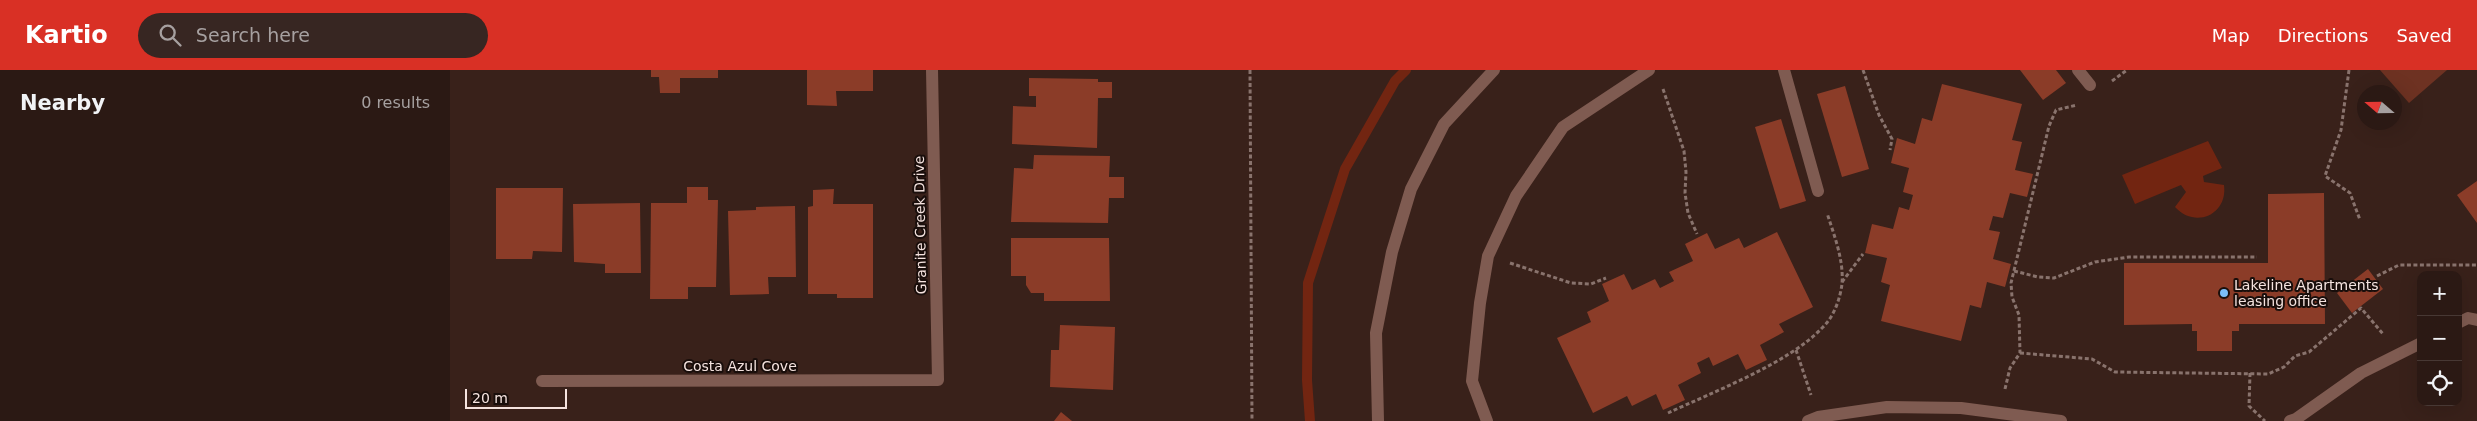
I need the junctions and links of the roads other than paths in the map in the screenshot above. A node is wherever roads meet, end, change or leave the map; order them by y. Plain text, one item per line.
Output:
1 (932, 70) edge
2 (1494, 70) edge
3 (1649, 70) edge
4 (1784, 70) edge
5 (2078, 70) edge
6 (2090, 85) dead end
7 (1818, 191) road end
8 (2477, 320) edge
9 (2462, 321) edge
10 (2417, 345) edge
11 (938, 380) joint
12 (542, 381) dead end
13 (1813, 419) edge
14 (1378, 421) edge
15 (1486, 421) edge
16 (2060, 421) edge
17 (2290, 421) edge

1 - 11 street, Granite Creek Drive
2 - 14 street
3 - 15 street
4 - 7 street
5 - 6 street
8 - 9 street
10 - 17 street
11 - 12 street, Costa Azul Cove
13 - 16 street

